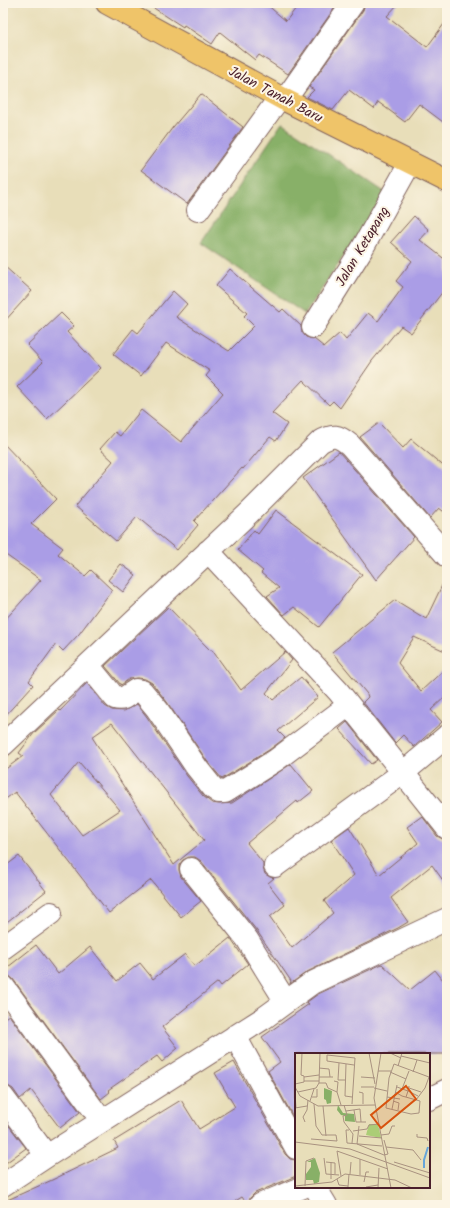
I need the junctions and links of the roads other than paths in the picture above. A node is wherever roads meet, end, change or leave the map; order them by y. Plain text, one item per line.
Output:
1 (353, 3) edge
2 (118, 5) edge
3 (282, 98) junction
4 (410, 163) junction
5 (447, 181) edge
6 (198, 210) dead end
7 (313, 327) dead end
8 (208, 552) junction
9 (447, 556) edge
10 (88, 665) junction
11 (349, 705) junction
12 (447, 736) edge
13 (3, 745) edge
14 (404, 772) junction
15 (447, 828) edge
16 (274, 866) dead end
17 (191, 870) dead end
18 (51, 913) dead end
19 (447, 919) edge
20 (3, 948) edge
21 (3, 986) edge
22 (286, 1002) junction
23 (235, 1036) junction
24 (447, 1090) edge
25 (3, 1097) edge
26 (430, 1098) edge
27 (102, 1121) junction
28 (295, 1146) edge
29 (47, 1156) junction
30 (3, 1185) edge
31 (300, 1188) edge
32 (316, 1188) edge
33 (260, 1205) edge
34 (326, 1205) edge

1 - 3 street
2 - 3 main road, Jalan Tanah Baru
3 - 4 main road, Jalan Tanah Baru
3 - 6 street
4 - 5 main road, Jalan Tanah Baru
4 - 7 street, Jalan Ketapang
8 - 9 street
8 - 10 street
8 - 11 street
10 - 11 street
10 - 13 street
11 - 14 street
12 - 14 street
14 - 15 street
14 - 16 street
17 - 22 street
18 - 20 street
19 - 22 street
21 - 27 street
22 - 23 street
23 - 27 street
23 - 28 street
24 - 26 street
25 - 29 street
27 - 29 street
29 - 30 street
31 - 33 street
32 - 34 street

